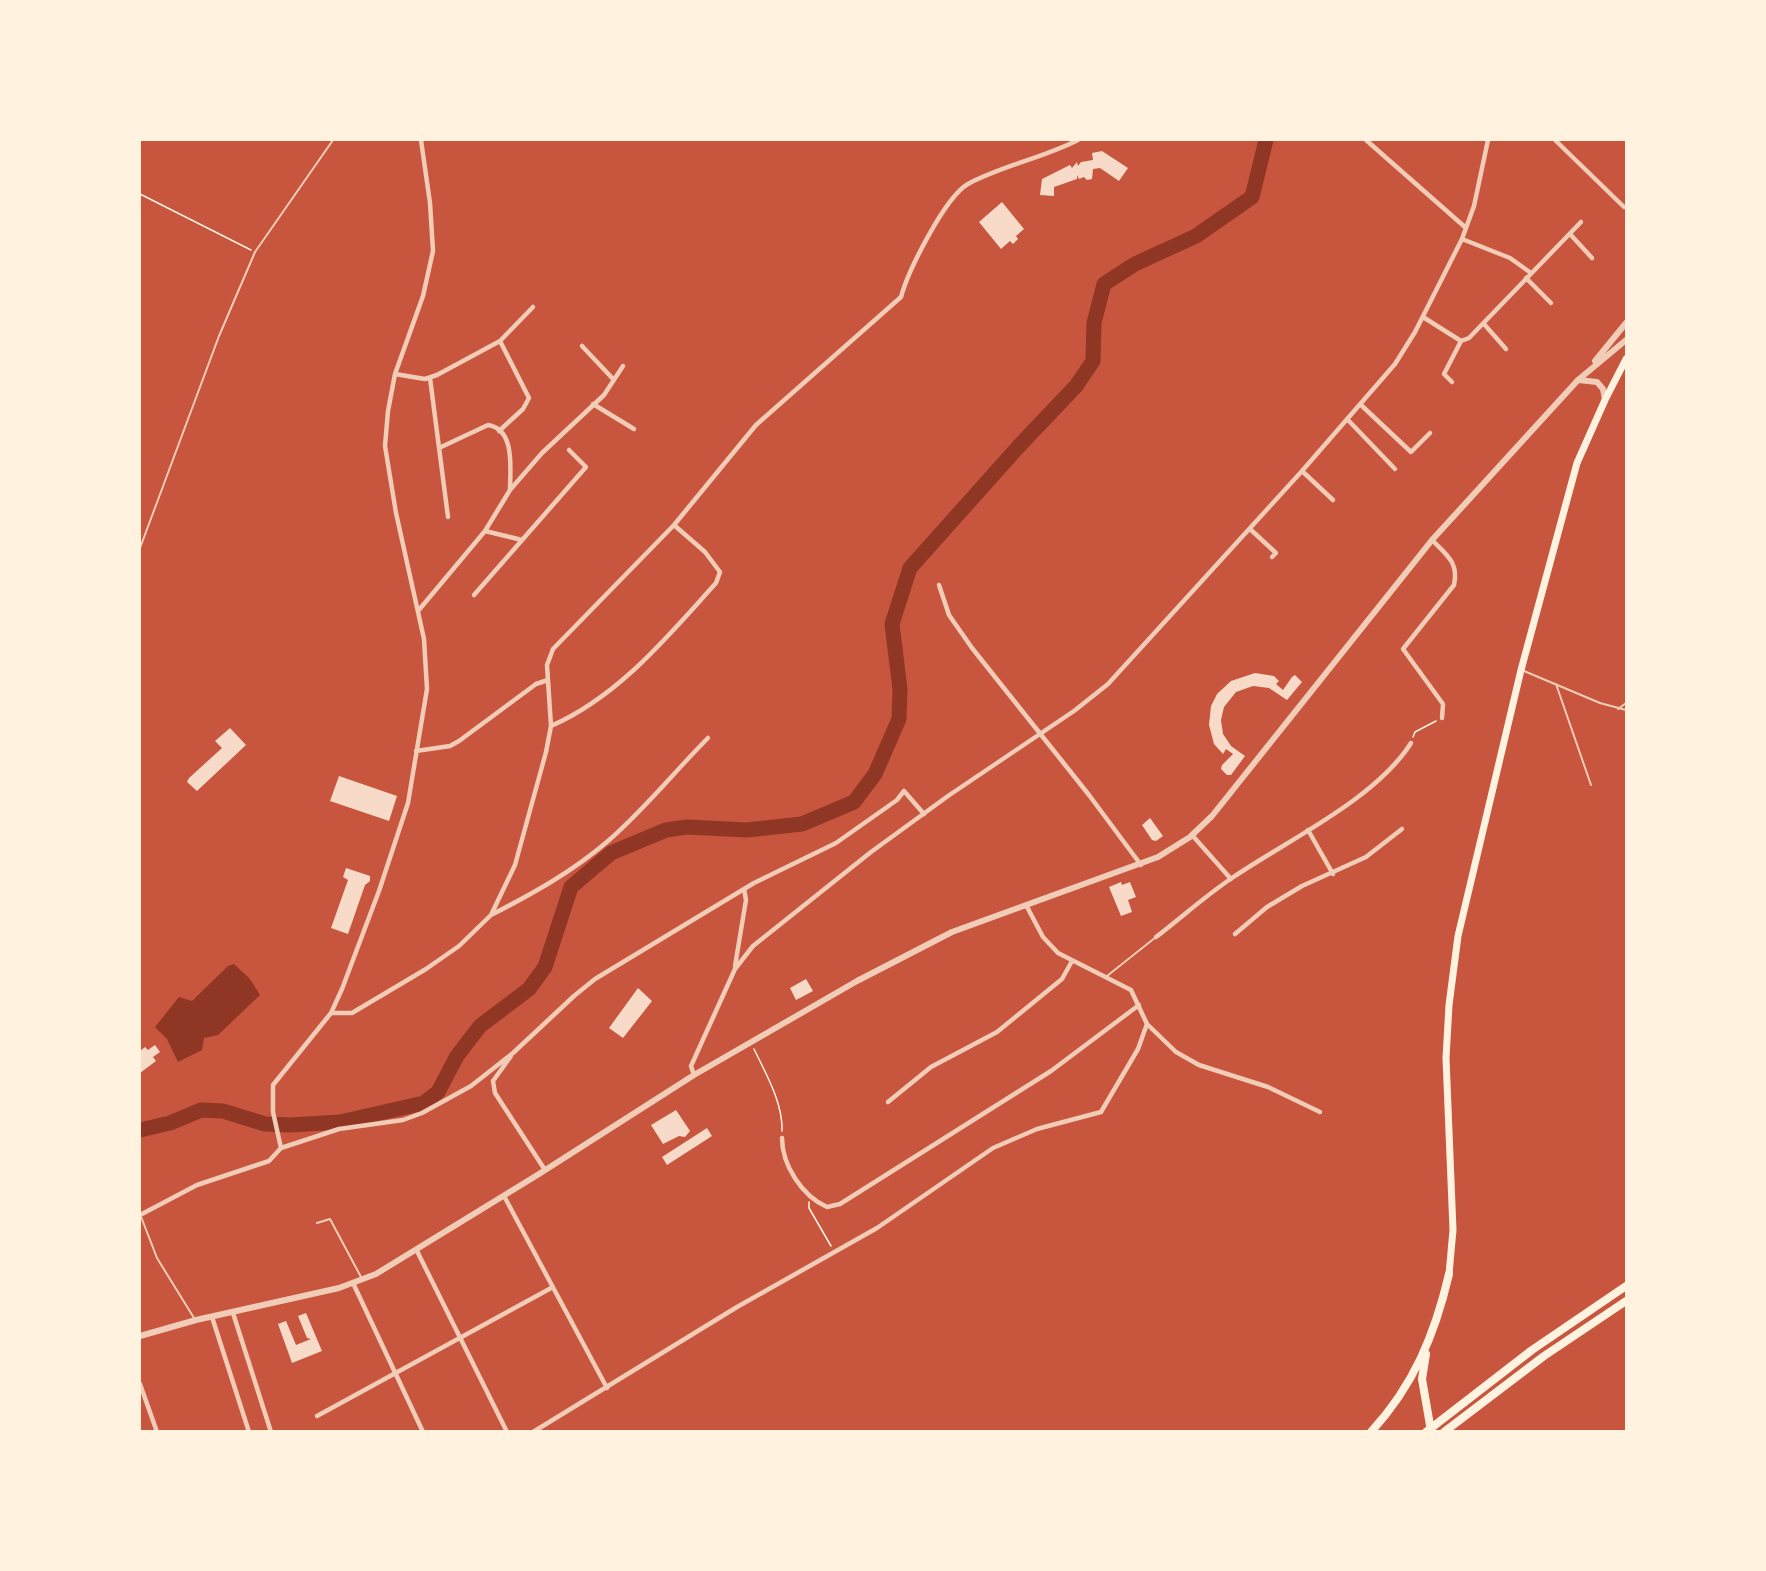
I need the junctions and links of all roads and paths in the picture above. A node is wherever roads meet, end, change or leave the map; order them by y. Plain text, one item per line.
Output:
1 (333, 140) edge
2 (421, 140) edge
3 (1078, 140) edge
4 (1366, 140) edge
5 (1488, 140) edge
6 (1555, 140) edge
7 (140, 194) edge
8 (1624, 207) dead end
9 (1581, 222) dead end
10 (1466, 228) junction
11 (1570, 234) junction
12 (1462, 239) junction
13 (255, 252) junction
14 (1592, 258) dead end
15 (1531, 273) junction
16 (1526, 278) junction
17 (1551, 303) dead end
18 (533, 308) dead end
19 (1423, 317) junction
20 (1626, 323) edge
21 (1484, 324) junction
22 (1626, 340) edge
23 (500, 341) junction
24 (1461, 341) junction
25 (582, 346) dead end
26 (1506, 349) dead end
27 (1626, 359) edge
28 (623, 366) dead end
29 (1591, 367) junction
30 (395, 374) junction
31 (430, 378) junction
32 (614, 380) junction
33 (1578, 380) junction
34 (1452, 382) dead end
35 (1605, 400) junction
36 (593, 404) junction
37 (1360, 405) junction
38 (1348, 420) junction
39 (634, 429) dead end
40 (500, 431) junction
41 (1430, 433) dead end
42 (439, 448) junction
43 (569, 450) dead end
44 (1395, 469) dead end
45 (1302, 471) junction
46 (510, 490) junction
47 (1333, 500) dead end
48 (448, 517) dead end
49 (674, 525) junction
50 (1250, 529) junction
51 (485, 531) junction
52 (522, 540) junction
53 (1432, 540) junction
54 (140, 548) edge
55 (1272, 557) dead end
56 (939, 585) dead end
57 (474, 595) dead end
58 (418, 612) junction
59 (1521, 670) junction
60 (548, 680) junction
61 (1556, 684) junction
62 (1626, 703) edge
63 (1618, 709) junction
64 (1626, 710) edge
65 (1442, 718) joint
66 (551, 726) junction
67 (1040, 733) junction
68 (708, 738) dead end
69 (1411, 743) joint
70 (416, 751) junction
71 (1591, 785) dead end
72 (924, 814) junction
73 (1402, 829) dead end
74 (1308, 830) junction
75 (1192, 835) junction
76 (1141, 865) junction
77 (1333, 874) junction
78 (1231, 879) junction
79 (744, 889) junction
80 (1026, 905) junction
81 (490, 915) junction
82 (1235, 934) dead end
83 (1156, 937) joint
84 (1072, 961) junction
85 (735, 969) junction
86 (1107, 976) junction
87 (1139, 1005) junction
88 (331, 1012) junction
89 (1147, 1024) junction
90 (750, 1041) junction
91 (513, 1053) junction
92 (694, 1075) junction
93 (888, 1102) dead end
94 (1320, 1112) dead end
95 (782, 1138) joint
96 (281, 1148) junction
97 (545, 1170) junction
98 (504, 1196) junction
99 (808, 1197) junction
100 (140, 1215) edge
101 (317, 1223) dead end
102 (417, 1251) junction
103 (834, 1252) junction
104 (1449, 1274) joint
105 (363, 1280) junction
106 (353, 1283) junction
107 (1626, 1286) edge
108 (553, 1287) junction
109 (1626, 1300) edge
110 (233, 1313) junction
111 (212, 1317) junction
112 (196, 1320) junction
113 (460, 1335) junction
114 (140, 1336) edge
115 (1428, 1347) junction
116 (396, 1370) junction
117 (140, 1383) edge
118 (607, 1388) junction
119 (317, 1416) dead end
120 (157, 1431) edge
121 (249, 1431) edge
122 (272, 1431) edge
123 (423, 1431) edge
124 (507, 1431) edge
125 (533, 1431) edge
126 (1371, 1431) edge
127 (1429, 1431) edge
128 (1444, 1431) edge

1 - 13 lane
2 - 30 street
3 - 49 street
4 - 10 street
5 - 10 street
6 - 8 street
7 - 13 path
9 - 11 street
10 - 12 street
11 - 14 street
11 - 15 street
12 - 15 street
12 - 19 street
13 - 54 lane
15 - 16 street
16 - 17 street
16 - 21 street
18 - 23 street
19 - 24 street
19 - 37 street
20 - 29 street
21 - 24 street
21 - 26 street
22 - 29 street
23 - 31 street
23 - 40 street
24 - 34 street
25 - 32 street
27 - 35 main road
28 - 32 street
29 - 33 street
30 - 31 street
30 - 58 street
31 - 42 street
32 - 36 street
33 - 35 street
33 - 53 street
35 - 59 main road
36 - 39 street
36 - 46 street
37 - 38 street
37 - 41 street
38 - 44 street
38 - 45 street
40 - 42 street
40 - 46 street
42 - 48 street
43 - 52 street
45 - 47 street
45 - 50 street
46 - 51 street
49 - 60 street
49 - 66 street
50 - 55 street
50 - 67 street
51 - 52 street
51 - 58 street
52 - 57 street
53 - 65 street
53 - 75 street
56 - 67 street
58 - 70 street
59 - 61 lane
59 - 104 main road
60 - 66 street
60 - 70 street
61 - 63 lane
61 - 71 lane
62 - 63 lane
63 - 64 lane
65 - 69 path
66 - 81 street
67 - 72 street
67 - 76 street
68 - 81 street
69 - 74 street
70 - 88 street
72 - 79 street
72 - 85 street
73 - 77 street
74 - 77 street
74 - 78 street
75 - 76 street
75 - 78 street
76 - 80 street
77 - 82 street
78 - 83 street
79 - 85 street
79 - 91 street
80 - 84 street
80 - 90 street
81 - 88 street
83 - 86 lane
84 - 86 street
84 - 93 street
85 - 92 street
86 - 87 street
87 - 89 street
87 - 99 street
88 - 96 street
89 - 94 street
89 - 103 street
90 - 92 street
90 - 95 path
91 - 96 street
91 - 97 street
92 - 97 street
95 - 99 street
96 - 100 street
97 - 98 street
98 - 102 street
98 - 108 street
99 - 103 path
100 - 112 lane
101 - 105 lane
102 - 105 street
102 - 113 street
103 - 118 street
104 - 115 highway
105 - 106 street
106 - 110 street
106 - 116 street
107 - 127 highway
108 - 113 street
108 - 118 street
109 - 128 highway
110 - 111 street
110 - 122 street
111 - 112 street
111 - 121 street
112 - 114 street
113 - 116 street
113 - 124 street
115 - 126 highway
115 - 127 highway
116 - 119 street
116 - 123 street
117 - 120 street
118 - 125 street

